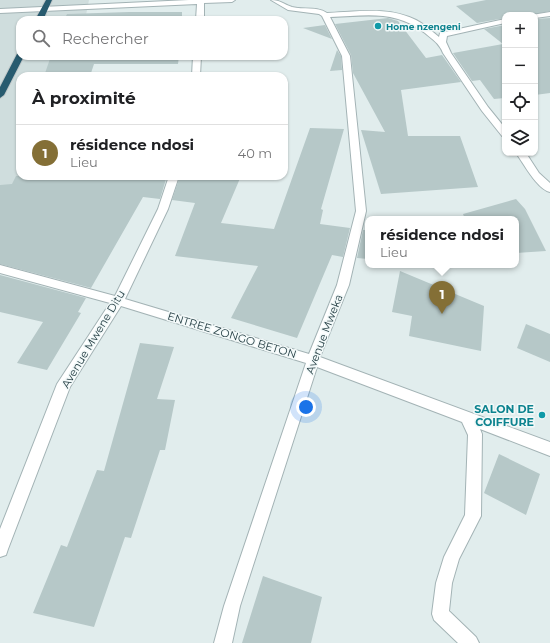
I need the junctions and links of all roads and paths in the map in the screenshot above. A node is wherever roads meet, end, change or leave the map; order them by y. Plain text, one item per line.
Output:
1 (50, 0) edge
2 (232, 0) edge
3 (274, 0) edge
4 (201, 1) edge
5 (45, 9) junction
6 (0, 10) edge
7 (550, 14) edge
8 (41, 16) edge
9 (200, 16) edge
10 (538, 16) edge
11 (326, 17) junction
12 (502, 22) edge
13 (442, 42) junction
14 (18, 60) edge
15 (197, 60) edge
16 (196, 72) edge
17 (0, 95) edge
18 (502, 130) edge
19 (523, 156) edge
20 (173, 180) edge
21 (550, 189) edge
22 (0, 268) edge
23 (118, 301) junction
24 (314, 360) junction
25 (466, 417) junction
26 (550, 449) edge
27 (0, 549) edge
28 (223, 643) edge
29 (470, 643) edge

1 - 5 highway
2 - 4 street
3 - 11 street
4 - 5 street
4 - 9 street
5 - 6 street
5 - 8 highway
7 - 10 street
11 - 13 street
11 - 24 street, Avenue Mweka
12 - 13 street
13 - 18 street
14 - 17 highway
15 - 16 street
19 - 21 street
20 - 23 street, Avenue Mwene Ditu
22 - 23 street, ENTREE ZONGO BETON
23 - 24 street, ENTREE ZONGO BETON
23 - 27 street, Avenue Mwene Ditu
24 - 25 street, ENTREE ZONGO BETON
24 - 28 street, Avenue Mweka
25 - 26 street, ENTREE ZONGO BETON
25 - 29 street

